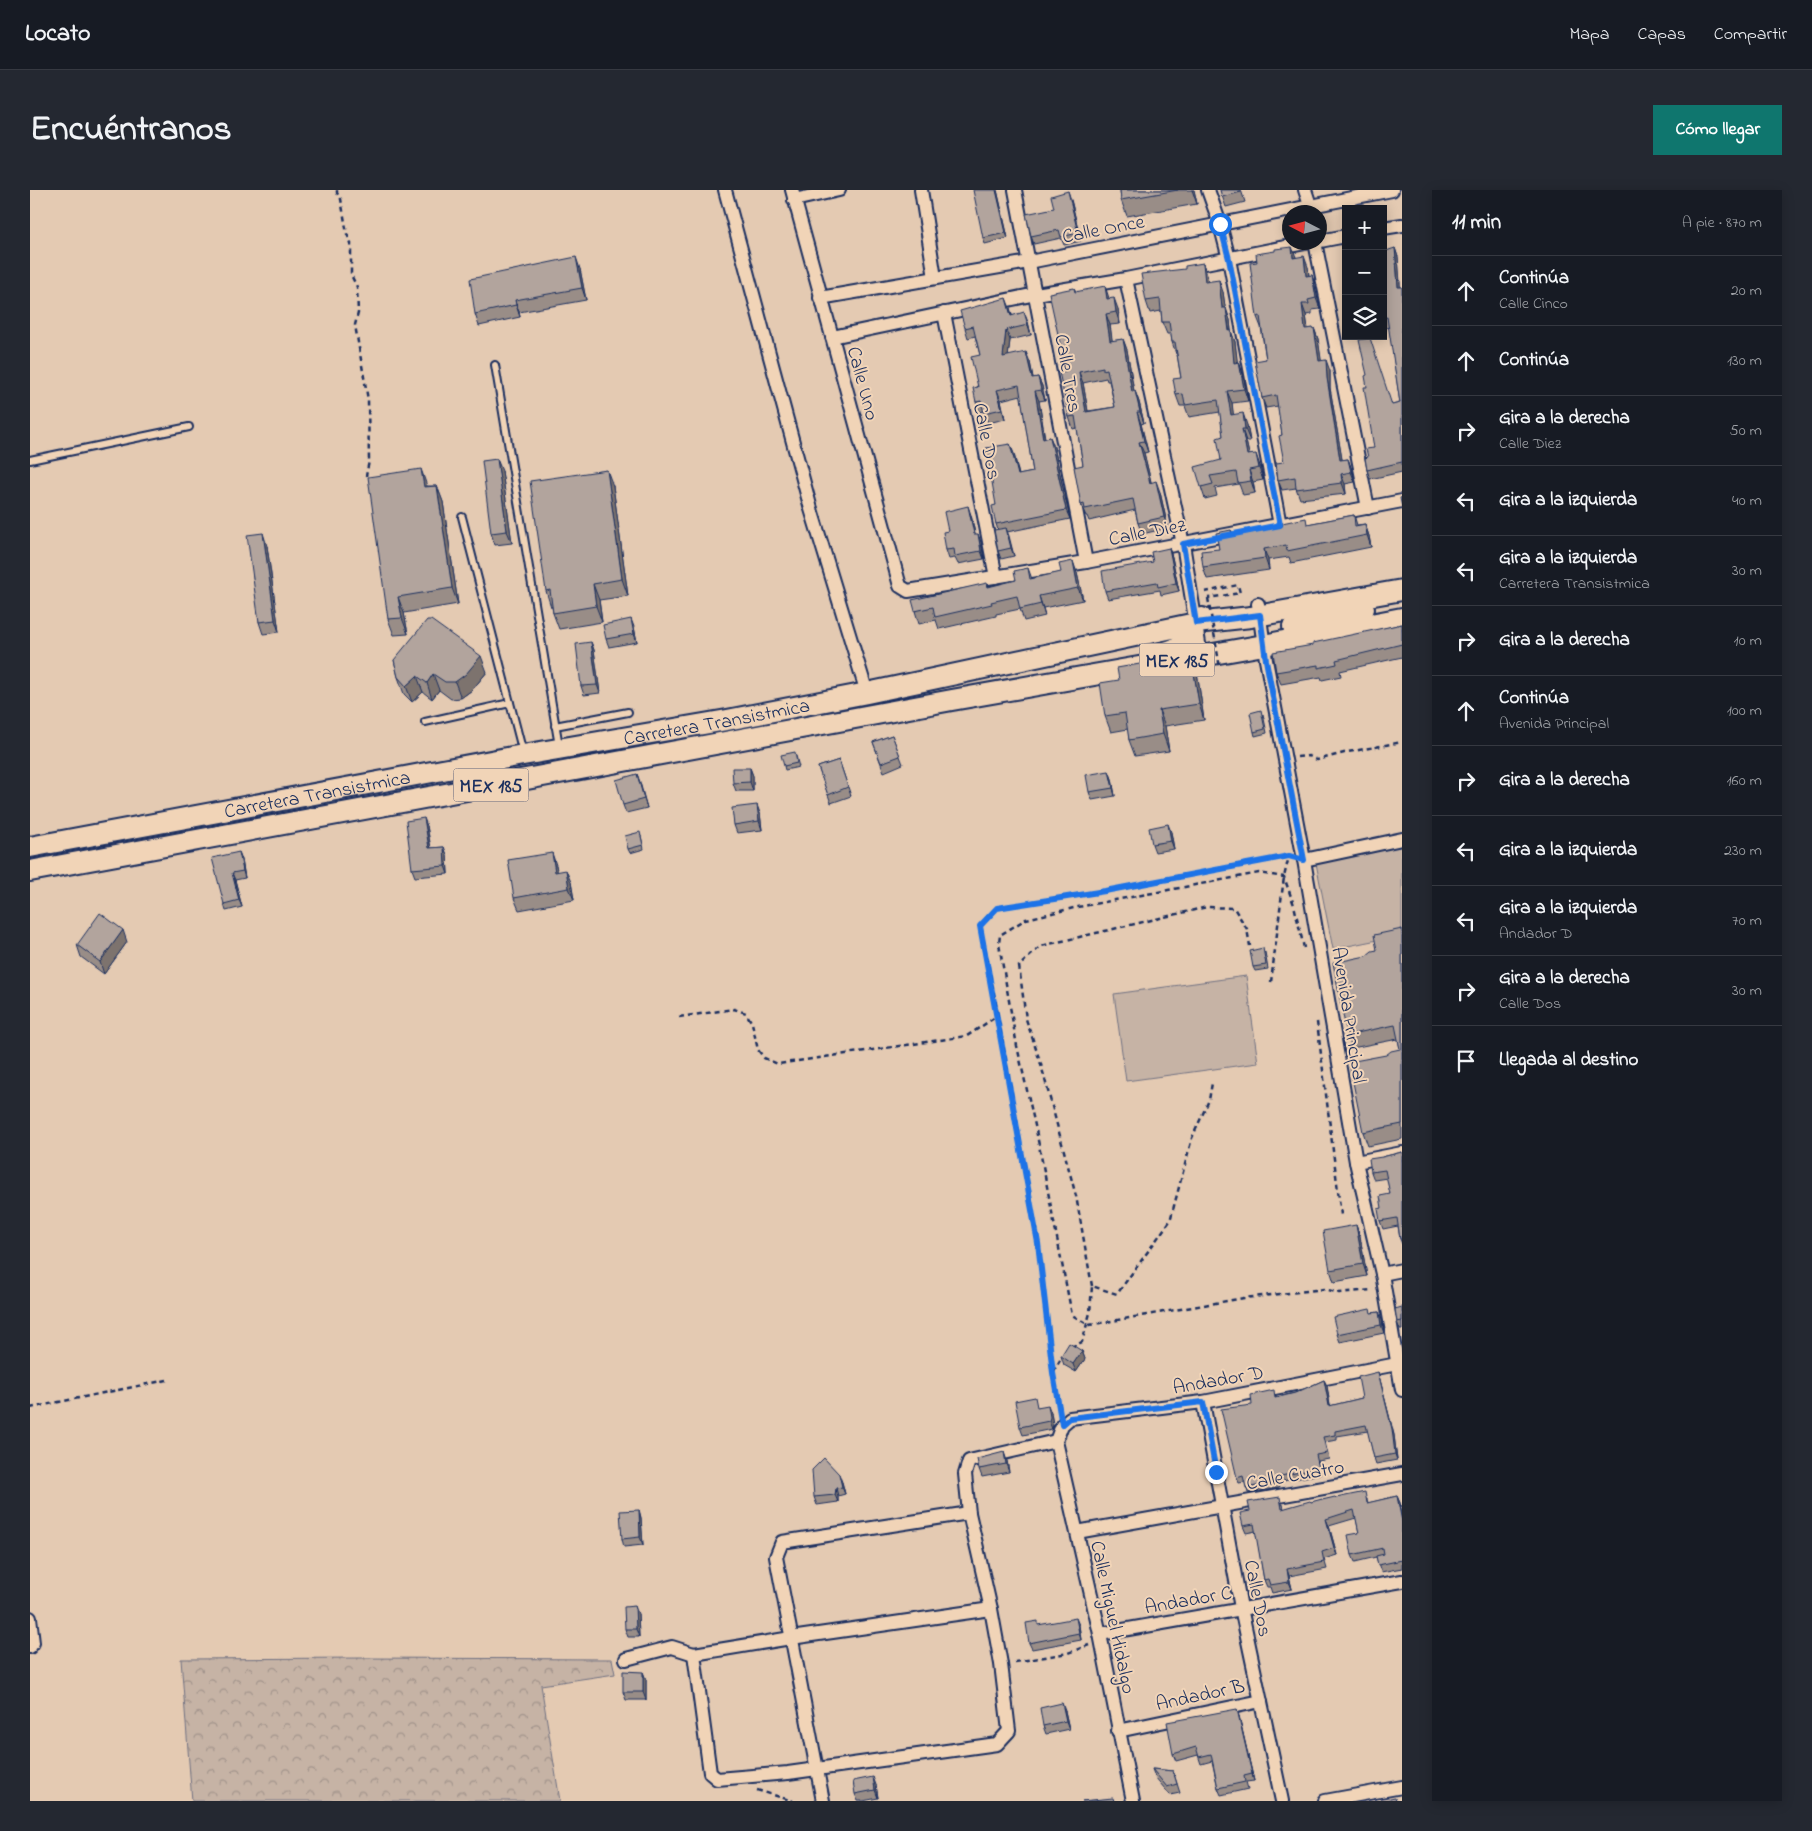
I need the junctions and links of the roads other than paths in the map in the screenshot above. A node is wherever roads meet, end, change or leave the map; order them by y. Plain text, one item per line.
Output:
1 (725, 190) edge
2 (840, 190) edge
3 (921, 190) edge
4 (1015, 190) edge
5 (1208, 190) edge
6 (1305, 190) edge
7 (1392, 190) edge
8 (793, 195) edge
9 (1310, 205) joint
10 (1282, 211) edge
11 (1220, 224) junction
12 (1402, 225) edge
13 (1387, 227) edge
14 (1342, 237) edge
15 (1327, 240) edge
16 (1282, 248) edge
17 (1318, 250) edge
18 (1229, 259) junction
19 (1029, 262) junction
20 (935, 278) junction
21 (1126, 279) junction
22 (1036, 294) junction
23 (820, 298) junction
24 (944, 313) junction
25 (832, 337) junction
26 (495, 365) dead end
27 (189, 427) dead end
28 (30, 460) edge
29 (1402, 501) edge
30 (1368, 508) junction
31 (462, 517) dead end
32 (1280, 525) junction
33 (1183, 544) junction
34 (1086, 562) junction
35 (996, 577) junction
36 (900, 586) joint
37 (1399, 590) edge
38 (1259, 609) junction
39 (1402, 618) edge
40 (1196, 623) junction
41 (1264, 645) junction
42 (1200, 656) junction
43 (1064, 680) junction
44 (867, 693) junction
45 (510, 703) junction
46 (628, 712) dead end
47 (425, 722) dead end
48 (555, 726) junction
49 (559, 749) junction
50 (524, 755) junction
51 (1402, 839) edge
52 (30, 848) edge
53 (1304, 860) junction
54 (30, 871) edge
55 (1402, 1154) edge
56 (1356, 1162) junction
57 (1402, 1270) edge
58 (1382, 1274) junction
59 (1397, 1364) junction
60 (1402, 1390) edge
61 (1203, 1402) junction
62 (1056, 1441) junction
63 (1402, 1474) edge
64 (1222, 1506) junction
65 (968, 1513) junction
66 (1077, 1532) junction
67 (1402, 1581) edge
68 (1242, 1608) junction
69 (991, 1609) junction
70 (30, 1618) edge
71 (1100, 1634) junction
72 (791, 1638) junction
73 (30, 1647) edge
74 (694, 1654) junction
75 (626, 1659) dead end
76 (1260, 1701) junction
77 (1118, 1731) junction
78 (818, 1768) junction
79 (1402, 1787) edge
80 (823, 1801) edge
81 (1133, 1801) edge
82 (1282, 1801) edge
83 (1325, 1801) edge

1 - 44 street
2 - 8 street
3 - 20 street
4 - 19 street, Calle Tres
5 - 11 street
6 - 9 street
7 - 9 street, Calle Once
8 - 23 street, Calle Uno
10 - 11 street, Calle Once
11 - 18 street
11 - 19 street, Calle Once
12 - 13 street
14 - 15 street
16 - 18 street
17 - 30 street
18 - 21 street
18 - 32 street
19 - 20 street, Calle Once
19 - 22 street, Calle Tres
20 - 23 street, Calle Once
21 - 22 street
21 - 33 street
22 - 24 street
22 - 34 street, Calle Tres
23 - 25 street, Calle Uno
24 - 25 street
24 - 35 street, Calle Dos
25 - 36 street, Calle Uno
26 - 48 lane
27 - 28 lane
29 - 30 street, Calle Diez
30 - 32 street, Calle Diez
31 - 45 lane
32 - 33 street, Calle Diez
33 - 34 street, Calle Diez
33 - 40 street
34 - 35 street, Calle Diez
35 - 36 street, Calle Diez
37 - 38 main road
37 - 41 main road
38 - 40 main road
38 - 41 street, Avenida Principal
39 - 41 main road, Carretera Transistmica / MEX 185
40 - 42 street
40 - 43 main road
40 - 44 main road, Carretera Transistmica / MEX 185
41 - 42 main road, Carretera Transistmica / MEX 185
41 - 53 street, Avenida Principal
42 - 43 main road, Carretera Transistmica / MEX 185
43 - 54 main road, Carretera Transistmica / MEX 185
44 - 49 main road, Carretera Transistmica / MEX 185
45 - 47 lane
45 - 50 lane
46 - 48 lane
48 - 49 lane
49 - 50 main road, Carretera Transistmica / MEX 185
50 - 52 main road, Carretera Transistmica / MEX 185
51 - 53 street
53 - 56 street, Avenida Principal
55 - 56 street
56 - 58 street, Avenida Principal
57 - 58 street
58 - 59 street, Avenida Principal
59 - 60 street, Avenida Principal
59 - 61 street, Andador D
61 - 62 street, Andador D
61 - 64 street, Calle Dos
62 - 65 street
62 - 66 street, Calle Miguel Hidalgo
63 - 64 street, Calle Cuatro
64 - 66 street, Calle Cuatro
64 - 68 street, Calle Dos
65 - 69 street
65 - 72 street
66 - 71 street, Calle Miguel Hidalgo
67 - 68 street, Andador C
68 - 71 street, Andador C
68 - 76 street, Calle Dos
69 - 72 street
69 - 78 street
70 - 73 street
71 - 77 street, Calle Miguel Hidalgo
72 - 74 street
72 - 78 street
74 - 75 street
74 - 78 street
76 - 77 street, Andador B
76 - 82 street, Calle Dos
77 - 81 street, Calle Miguel Hidalgo
78 - 80 street
79 - 83 street

